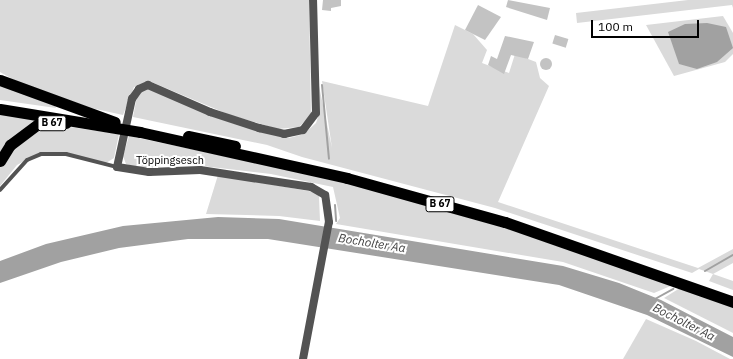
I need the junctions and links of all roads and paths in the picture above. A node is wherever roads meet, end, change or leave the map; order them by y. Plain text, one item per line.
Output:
1 (313, 0) edge
2 (0, 80) edge
3 (0, 104) edge
4 (0, 109) edge
5 (118, 123) junction
6 (140, 132) junction
7 (0, 161) edge
8 (117, 167) junction
9 (0, 190) edge
10 (733, 297) edge
11 (733, 302) edge
12 (303, 359) edge

1 - 8 street
2 - 5 highway, B 67
3 - 5 highway, B 67
4 - 6 highway, B 67
5 - 10 highway, B 67
6 - 7 highway, B 67
6 - 11 highway, B 67
8 - 9 lane
8 - 12 street, Töppingsesch

